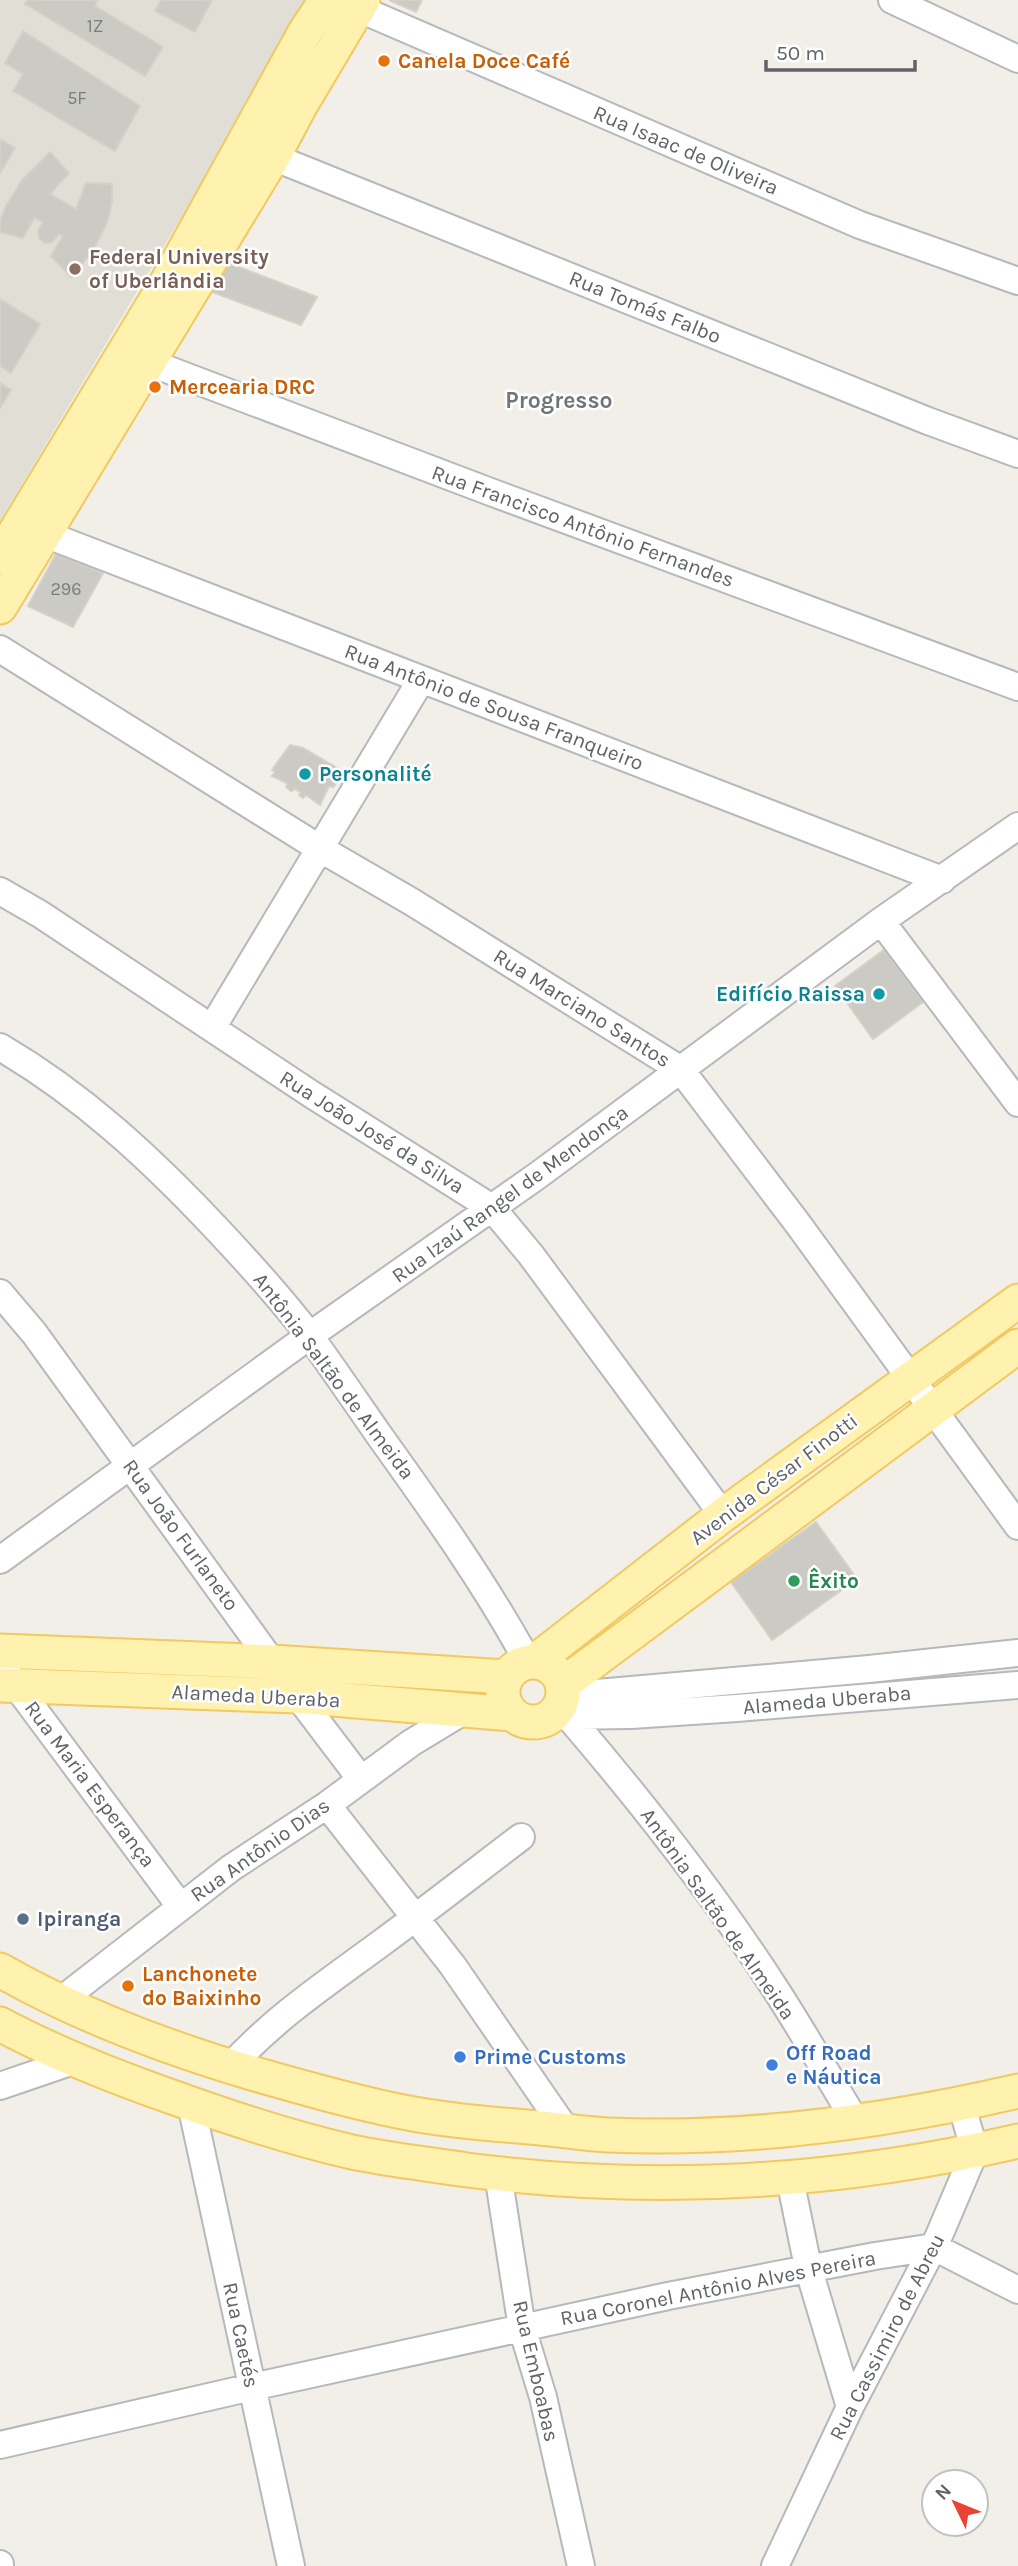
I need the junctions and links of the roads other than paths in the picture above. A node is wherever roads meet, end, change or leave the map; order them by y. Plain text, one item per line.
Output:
1 (326, 0) edge
2 (892, 0) edge
3 (354, 3) edge
4 (1018, 59) edge
5 (273, 157) junction
6 (1018, 281) edge
7 (148, 362) junction
8 (1018, 454) edge
9 (45, 534) junction
10 (0, 557) edge
11 (0, 607) edge
12 (0, 649) edge
13 (421, 680) junction
14 (1018, 687) edge
15 (1018, 826) edge
16 (319, 848) junction
17 (942, 880) junction
18 (0, 891) edge
19 (881, 921) junction
20 (212, 1028) junction
21 (0, 1047) edge
22 (681, 1070) junction
23 (1018, 1103) edge
24 (492, 1208) junction
25 (0, 1293) edge
26 (1018, 1301) edge
27 (309, 1336) junction
28 (1018, 1346) edge
29 (910, 1378) junction
30 (933, 1408) junction
31 (130, 1464) junction
32 (723, 1515) junction
33 (1018, 1526) edge
34 (0, 1560) edge
35 (0, 1651) edge
36 (1018, 1653) edge
37 (272, 1662) junction
38 (523, 1667) junction
39 (6, 1678) edge
40 (1018, 1685) edge
41 (297, 1696) junction
42 (561, 1703) junction
43 (467, 1709) junction
44 (512, 1714) junction
45 (360, 1778) junction
46 (327, 1805) junction
47 (521, 1837) dead end
48 (180, 1906) junction
49 (415, 1919) junction
50 (0, 1970) edge
51 (61, 2001) junction
52 (0, 2024) edge
53 (76, 2060) junction
54 (230, 2067) junction
55 (0, 2086) edge
56 (1018, 2091) edge
57 (191, 2104) junction
58 (961, 2104) junction
59 (856, 2122) junction
60 (566, 2130) junction
61 (1018, 2141) edge
62 (975, 2151) junction
63 (498, 2174) junction
64 (790, 2179) junction
65 (933, 2247) junction
66 (808, 2267) junction
67 (1018, 2290) edge
68 (522, 2328) junction
69 (252, 2387) junction
70 (850, 2407) junction
71 (0, 2445) edge
72 (291, 2566) edge
73 (581, 2566) edge
74 (775, 2566) edge

1 - 10 main road
2 - 4 street
3 - 5 main road
3 - 6 street, Rua Isaac de Oliveira
5 - 7 main road
5 - 8 street, Rua Tomás Falbo
7 - 9 main road
7 - 14 street, Rua Francisco Antônio Fernandes
9 - 11 main road
9 - 13 street, Rua Antônio de Sousa Franqueiro
12 - 16 street, Rua Marciano Santos
13 - 16 street
13 - 17 street, Rua Antônio de Sousa Franqueiro
15 - 17 street, Rua Izaú Rangel de Mendonça
16 - 20 street
16 - 22 street, Rua Marciano Santos
17 - 19 street, Rua Izaú Rangel de Mendonça
18 - 20 street, Rua João José da Silva
19 - 22 street, Rua Izaú Rangel de Mendonça
19 - 23 street
20 - 24 street, Rua João José da Silva
21 - 27 street, Antônia Saltão de Almeida
22 - 24 street, Rua Izaú Rangel de Mendonça
22 - 29 street, Rua Marciano Santos
24 - 27 street, Rua Izaú Rangel de Mendonça
24 - 32 street, Rua João José da Silva
25 - 31 street, Rua João Furlaneto
26 - 29 main road, Avenida César Finotti
27 - 31 street, Rua Izaú Rangel de Mendonça
27 - 38 street, Antônia Saltão de Almeida
28 - 30 main road, Avenida César Finotti
29 - 30 street, Rua Marciano Santos
29 - 32 main road, Avenida César Finotti
30 - 33 street, Rua Marciano Santos
30 - 42 main road, Avenida César Finotti
31 - 34 street, Rua Izaú Rangel de Mendonça
31 - 37 street, Rua João Furlaneto
32 - 38 main road, Avenida César Finotti
35 - 37 main road, Alameda Uberaba
36 - 42 street, Alameda Uberaba
37 - 38 main road, Alameda Uberaba
37 - 41 street, Rua João Furlaneto
38 - 42 main road
38 - 44 main road
39 - 41 main road, Alameda Uberaba
39 - 48 street, Rua Maria Esperança
40 - 42 street, Alameda Uberaba
41 - 43 main road, Alameda Uberaba
41 - 45 street, Rua João Furlaneto
42 - 44 main road, Alameda Uberaba
42 - 59 street, Antônia Saltão de Almeida
43 - 44 main road, Alameda Uberaba
43 - 45 street, Rua Antônio Dias
45 - 46 street, Rua Antônio Dias
46 - 48 street, Rua Antônio Dias
46 - 49 street
47 - 49 street
48 - 51 street, Rua Antônio Dias
49 - 54 street
49 - 60 street
50 - 51 main road
51 - 54 main road
52 - 53 main road
53 - 55 street
53 - 57 main road
54 - 60 main road
56 - 58 main road
57 - 63 main road
57 - 69 street, Rua Caetés
58 - 59 main road
58 - 62 street
59 - 60 main road
61 - 62 main road
62 - 64 main road
62 - 65 street, Rua Cassimiro de Abreu
63 - 64 main road
63 - 68 street, Rua Emboabas
64 - 66 street
65 - 66 street, Rua Coronel Antônio Alves Pereira
65 - 67 street
65 - 70 street, Rua Cassimiro de Abreu
66 - 68 street, Rua Coronel Antônio Alves Pereira
66 - 70 street
68 - 69 street, Rua Coronel Antônio Alves Pereira
68 - 73 street, Rua Emboabas
69 - 71 street, Rua Coronel Antônio Alves Pereira
69 - 72 street, Rua Caetés
70 - 74 street, Rua Cassimiro de Abreu

